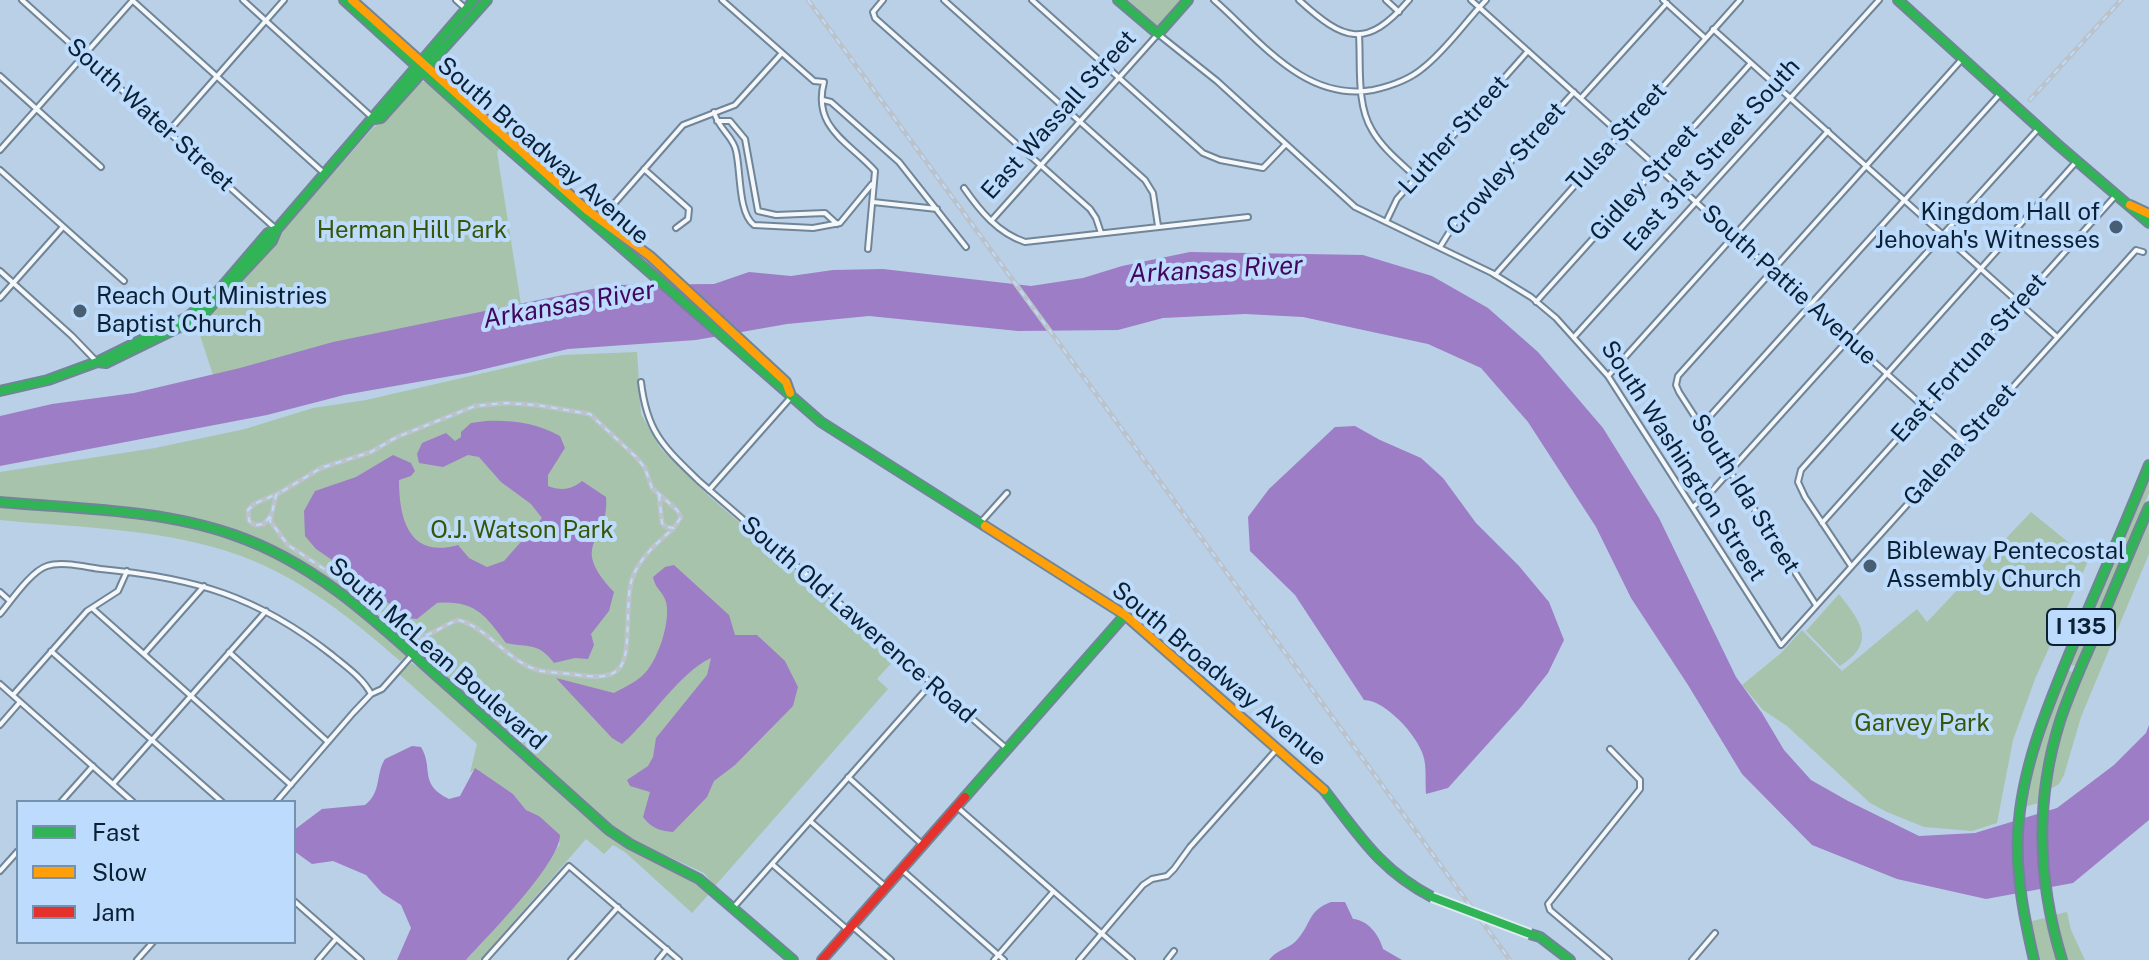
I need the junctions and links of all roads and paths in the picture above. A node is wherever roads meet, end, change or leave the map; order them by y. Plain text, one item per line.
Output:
1 (22, 0) edge
2 (132, 0) edge
3 (243, 0) edge
4 (284, 0) edge
5 (344, 0) edge
6 (352, 0) edge
7 (456, 0) edge
8 (474, 0) edge
9 (487, 0) edge
10 (722, 0) edge
11 (883, 0) edge
12 (944, 0) edge
13 (1032, 0) edge
14 (1118, 0) edge
15 (1188, 0) edge
16 (1214, 0) edge
17 (1299, 0) edge
18 (1386, 0) edge
19 (1409, 0) edge
20 (1471, 0) edge
21 (1486, 0) edge
22 (1740, 0) edge
23 (1879, 0) edge
24 (1898, 0) edge
25 (1665, 2) edge
26 (1479, 7) junction
27 (466, 9) junction
28 (1399, 12) junction
29 (266, 21) junction
30 (1713, 29) junction
31 (1158, 34) junction
32 (1359, 35) junction
33 (1705, 38) junction
34 (1528, 51) junction
35 (782, 53) junction
36 (84, 55) junction
37 (1963, 58) junction
38 (418, 62) junction
39 (1752, 63) junction
40 (425, 70) junction
41 (0, 76) edge
42 (217, 76) junction
43 (1119, 78) junction
44 (1362, 91) junction
45 (1574, 92) junction
46 (2001, 93) junction
47 (1581, 98) junction
48 (1791, 98) junction
49 (823, 100) junction
50 (37, 109) junction
51 (714, 112) junction
52 (374, 119) junction
53 (717, 121) junction
54 (1080, 122) junction
55 (2039, 128) junction
56 (1828, 131) junction
57 (168, 132) junction
58 (1620, 133) junction
59 (1285, 145) junction
60 (0, 150) edge
61 (2077, 161) junction
62 (1041, 165) junction
63 (1867, 166) junction
64 (101, 167) dead end
65 (1658, 167) junction
66 (644, 169) junction
67 (0, 170) edge
68 (325, 174) junction
69 (1416, 177) junction
70 (874, 180) junction
71 (964, 188) dead end
72 (2117, 194) junction
73 (1904, 200) junction
74 (873, 202) junction
75 (1696, 202) junction
76 (2130, 205) junction
77 (937, 209) junction
78 (2149, 214) edge
79 (1248, 217) dead end
80 (991, 221) junction
81 (597, 222) junction
82 (1386, 222) junction
83 (2149, 223) edge
84 (837, 224) junction
85 (1158, 226) junction
86 (63, 227) junction
87 (676, 228) dead end
88 (277, 229) junction
89 (1101, 233) junction
90 (1943, 235) junction
91 (1734, 236) junction
92 (966, 247) dead end
93 (1440, 247) junction
94 (868, 249) dead end
95 (2143, 252) dead end
96 (1981, 269) junction
97 (1772, 270) junction
98 (0, 271) edge
99 (1495, 275) junction
100 (124, 281) dead end
101 (14, 283) junction
102 (0, 298) edge
103 (1536, 302) junction
104 (2019, 303) junction
105 (1810, 305) junction
106 (1574, 337) junction
107 (2057, 337) junction
108 (1848, 339) junction
109 (97, 362) junction
110 (1887, 373) junction
111 (1608, 376) junction
112 (641, 382) dead end
113 (0, 391) edge
114 (792, 394) junction
115 (1925, 408) junction
116 (1702, 425) junction
117 (1963, 442) junction
118 (2149, 463) edge
119 (1730, 471) junction
120 (709, 490) junction
121 (1007, 493) dead end
122 (0, 502) edge
123 (1693, 507) junction
124 (2149, 507) edge
125 (981, 522) junction
126 (1822, 523) junction
127 (1851, 566) junction
128 (127, 571) junction
129 (204, 586) junction
130 (0, 592) edge
131 (11, 601) junction
132 (1816, 606) junction
133 (92, 608) junction
134 (266, 611) junction
135 (0, 614) edge
136 (1125, 615) junction
137 (1781, 645) joint
138 (51, 651) junction
139 (229, 652) junction
140 (144, 654) junction
141 (413, 654) junction
142 (0, 684) edge
143 (931, 684) junction
144 (371, 694) junction
145 (13, 695) junction
146 (191, 696) junction
147 (20, 702) junction
148 (0, 725) edge
149 (152, 740) junction
150 (328, 742) junction
151 (1277, 749) junction
152 (1610, 749) dead end
153 (1008, 750) junction
154 (93, 766) junction
155 (848, 777) junction
156 (113, 784) junction
157 (291, 785) junction
158 (63, 800) edge
159 (131, 800) edge
160 (220, 800) edge
161 (278, 800) edge
162 (957, 807) junction
163 (810, 821) junction
164 (923, 845) junction
165 (16, 853) edge
166 (772, 864) junction
167 (902, 870) junction
168 (0, 871) edge
169 (886, 887) junction
170 (1053, 892) junction
171 (296, 903) edge
172 (618, 907) junction
173 (733, 908) junction
174 (850, 928) junction
175 (1102, 933) junction
176 (1715, 933) dead end
177 (336, 939) junction
178 (151, 944) edge
179 (667, 949) junction
180 (1174, 951) dead end
181 (996, 958) edge
182 (137, 960) edge
183 (318, 960) edge
184 (361, 960) edge
185 (485, 960) edge
186 (571, 960) edge
187 (658, 960) edge
188 (679, 960) edge
189 (793, 960) edge
190 (822, 960) edge
191 (891, 960) edge
192 (1004, 960) edge
193 (1079, 960) edge
194 (1132, 960) edge
195 (1167, 960) edge
196 (1570, 960) edge
197 (1609, 960) edge
198 (1692, 960) edge
199 (2034, 960) edge
200 (2062, 960) edge

1 - 36 street, South Water Street
2 - 36 street
2 - 42 street
3 - 29 street
4 - 29 street
5 - 38 main road, South Broadway Avenue
6 - 38 main road, South Broadway Avenue
7 - 27 street
8 - 27 main road
9 - 40 main road
10 - 35 street
11 - 62 street
12 - 54 street
13 - 43 street
14 - 31 main road, South Washington Street
15 - 31 main road, East Wassall Street
16 - 44 street
17 - 32 street
18 - 28 street
19 - 28 street
20 - 26 street, South Pattie Avenue
21 - 26 street
22 - 30 street, Tulsa Street
23 - 48 street, East 31st Street South
24 - 37 main road
25 - 33 street
25 - 47 street, Crowley Street
26 - 34 street, South Pattie Avenue
26 - 44 street
27 - 38 main road
28 - 32 street
29 - 42 street
29 - 52 street
30 - 33 street, Tulsa Street
30 - 39 street
31 - 43 street, East Wassall Street
31 - 59 street, South Washington Street
32 - 44 street
33 - 58 street, Tulsa Street
34 - 45 street, South Pattie Avenue
34 - 69 street, Luther Street
35 - 49 street
35 - 51 street
36 - 50 street
36 - 57 street, South Water Street
37 - 46 main road
37 - 63 street
38 - 40 main road, South Broadway Avenue
38 - 52 main road
39 - 48 street
39 - 65 street, Gidley Street
40 - 52 main road
40 - 81 main road, South Broadway Avenue
41 - 50 street
42 - 57 street
42 - 68 street
43 - 54 street, East Wassall Street
43 - 59 street
44 - 69 street
45 - 47 street, South Pattie Avenue
45 - 93 street, Crowley Street
46 - 55 main road
46 - 73 street
47 - 58 street, South Pattie Avenue
48 - 56 street
48 - 75 street, East 31st Street South
49 - 70 street
49 - 77 street
50 - 60 street
50 - 64 street
51 - 53 street
51 - 66 street
52 - 68 main road
53 - 84 street
53 - 84 street
54 - 62 street, East Wassall Street
54 - 85 street
55 - 61 main road
55 - 90 street
56 - 63 street
56 - 91 street
57 - 88 street, South Water Street
58 - 65 street, South Pattie Avenue
58 - 99 street, Tulsa Street
59 - 82 street, South Washington Street
61 - 72 main road
61 - 96 street
62 - 80 street, East Wassall Street
62 - 89 street
63 - 73 street
63 - 97 street
65 - 75 street, South Pattie Avenue
65 - 103 street, Gidley Street
66 - 81 street
66 - 87 street
67 - 86 street
68 - 88 main road
69 - 82 street, Luther Street
70 - 74 street
70 - 84 street
71 - 80 street
72 - 76 main road
72 - 104 street, East Fortuna Street
73 - 90 street
73 - 105 street
74 - 77 street
74 - 94 street
75 - 91 street, South Pattie Avenue
75 - 106 street, East 31st Street South
76 - 78 main road
76 - 83 main road
77 - 92 street
79 - 85 street
80 - 89 street
81 - 114 main road, South Broadway Avenue
81 - 114 main road, South Broadway Avenue
82 - 93 street, South Washington Street
85 - 89 street
86 - 100 street
86 - 101 street
88 - 109 main road
90 - 96 street
90 - 108 street
91 - 97 street, South Pattie Avenue
91 - 111 street
93 - 99 street, South Washington Street
95 - 107 street, Galena Street
96 - 104 street
96 - 110 street
97 - 105 street, South Pattie Avenue
97 - 116 street, South Ida Street
98 - 101 street
99 - 103 street, South Washington Street
101 - 102 street
101 - 109 street
103 - 106 street, South Washington Street
104 - 107 street
104 - 115 street, East Fortuna Street
105 - 108 street, South Pattie Avenue
105 - 116 street
106 - 111 street, South Washington Street
107 - 117 street, Galena Street
108 - 110 street, South Pattie Avenue
108 - 119 street
109 - 113 main road
110 - 115 street, South Pattie Avenue
110 - 126 street
111 - 123 street, South Washington Street
112 - 120 street, South Old Lawerence Road
114 - 120 street
114 - 125 main road, South Broadway Avenue
115 - 117 street, South Pattie Avenue
115 - 126 street, East Fortuna Street
116 - 119 street, South Ida Street
117 - 127 street, Galena Street
118 - 199 main road, I 135
119 - 123 street
119 - 132 street, South Ida Street
120 - 143 street, South Old Lawerence Road
121 - 125 street
122 - 141 main road, South McLean Boulevard
123 - 137 street, South Washington Street
124 - 200 main road, I 135
125 - 136 main road, South Broadway Avenue
126 - 127 street
127 - 132 street, Galena Street
128 - 129 street
128 - 131 street
128 - 133 street
129 - 134 street
129 - 140 street
130 - 131 street
131 - 135 street
132 - 137 street, Galena Street
133 - 138 street
133 - 140 street
134 - 139 street
134 - 144 street
136 - 151 main road, South Broadway Avenue
136 - 153 main road
138 - 145 street
138 - 149 street
139 - 146 street
139 - 150 street
140 - 146 street
141 - 144 street
141 - 173 main road, South McLean Boulevard
142 - 145 street
143 - 153 street, South Old Lawerence Road
143 - 155 street
144 - 150 street
145 - 147 street
146 - 149 street
146 - 157 street
147 - 148 street
147 - 154 street
149 - 156 street
149 - 160 street
150 - 157 street
151 - 175 street
151 - 196 main road, South Broadway Avenue, bridge
152 - 197 street
153 - 162 main road
154 - 156 street
154 - 158 street
155 - 163 street
155 - 164 street
156 - 159 street
157 - 161 street
162 - 164 main road
162 - 170 street
163 - 166 street
163 - 169 street
164 - 167 main road
165 - 168 street
166 - 173 street
166 - 174 street
167 - 169 main road
167 - 181 street
169 - 174 main road
170 - 175 street
170 - 181 street
171 - 177 street
172 - 179 street
172 - 185 street
172 - 186 street
173 - 189 main road, South McLean Boulevard
174 - 190 main road
174 - 191 street
175 - 193 street
175 - 194 street
176 - 198 street
177 - 183 street
177 - 184 street
178 - 182 street
179 - 187 street
179 - 188 street
180 - 195 street
181 - 192 street

